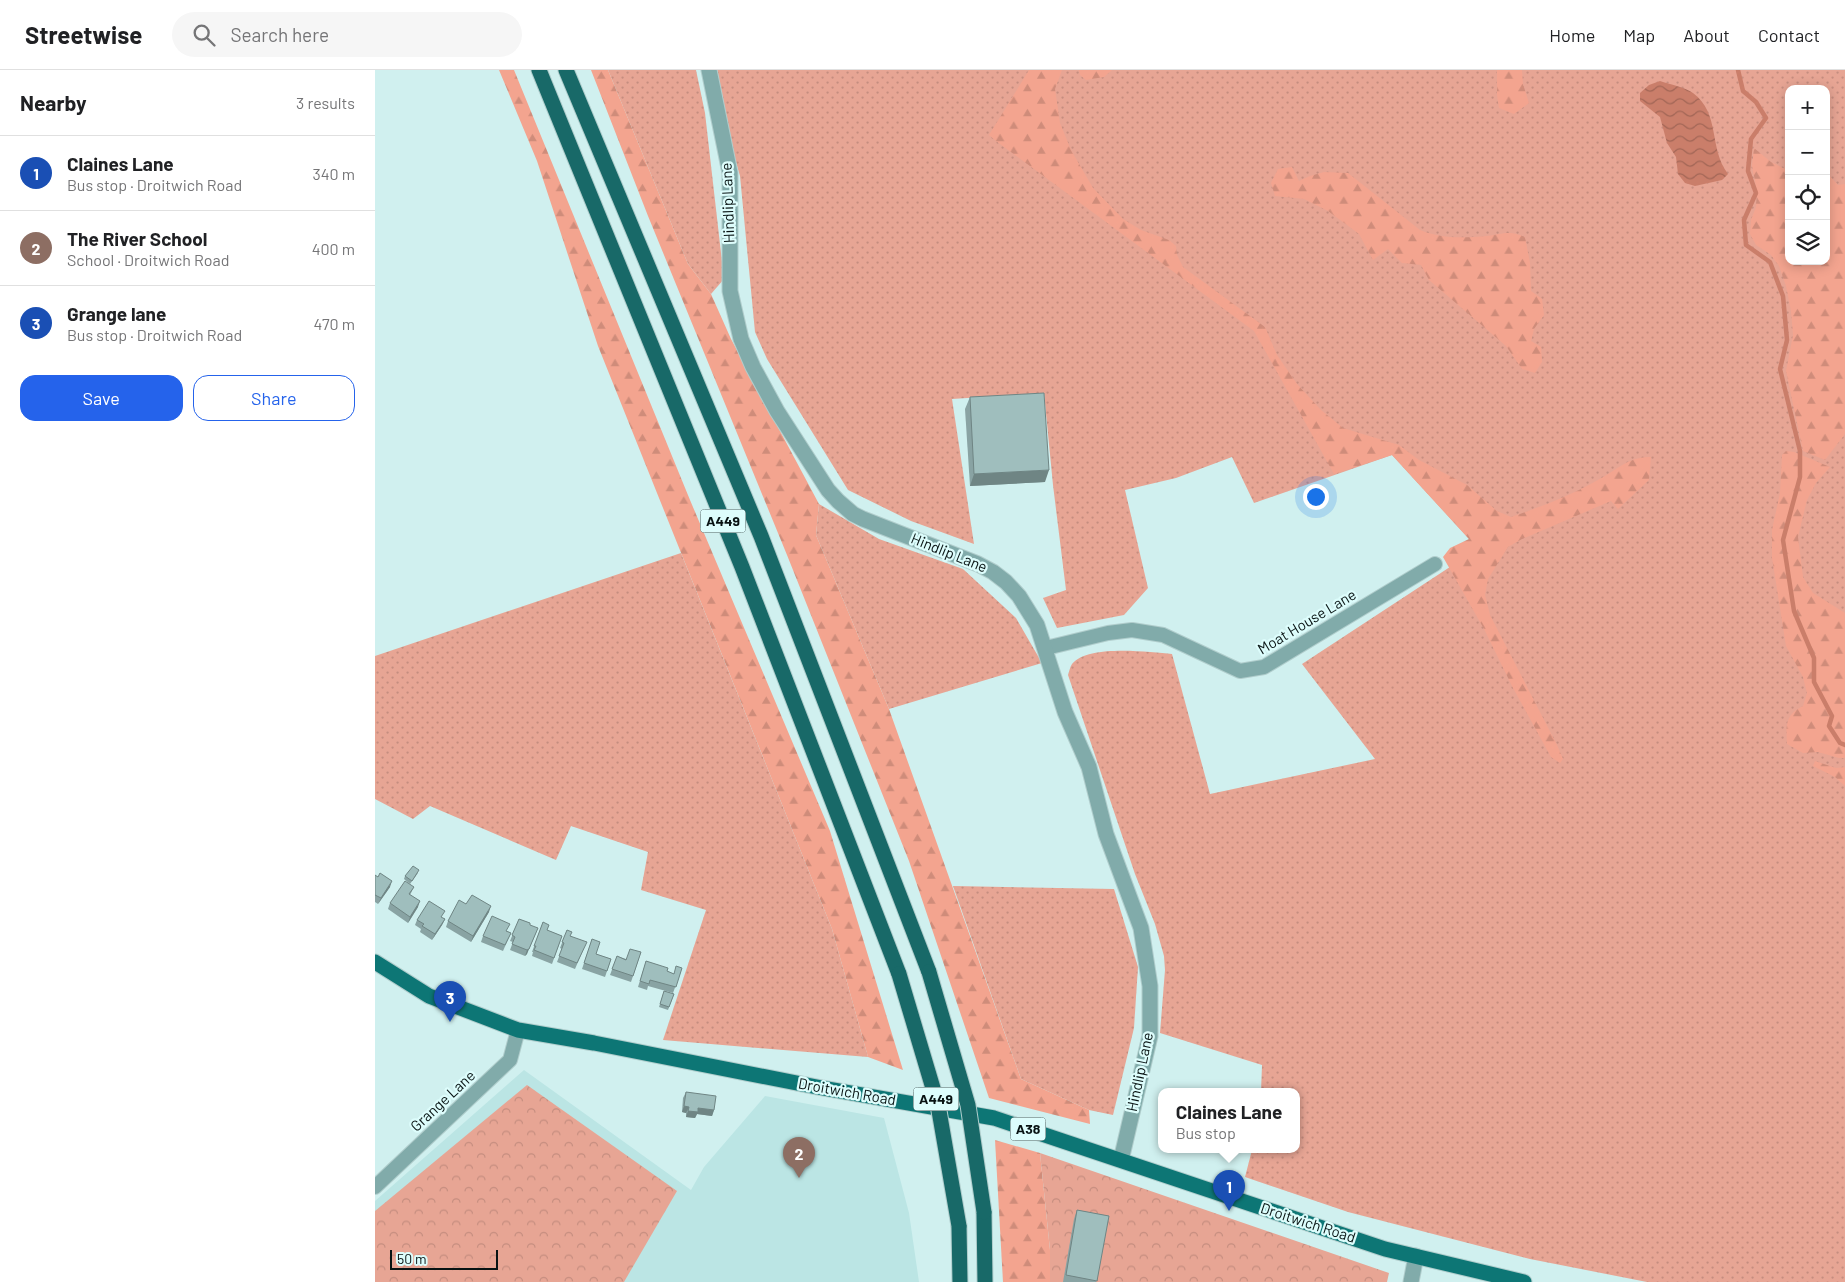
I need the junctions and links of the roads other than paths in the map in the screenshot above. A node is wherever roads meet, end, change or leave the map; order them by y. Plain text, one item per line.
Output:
1 (539, 70) edge
2 (566, 70) edge
3 (709, 70) edge
4 (1435, 564) dead end
5 (1045, 648) junction
6 (375, 962) edge
7 (519, 1030) junction
8 (1121, 1160) junction
9 (375, 1187) edge
10 (1416, 1256) junction
11 (960, 1282) edge
12 (985, 1282) edge
13 (1411, 1282) edge
14 (1524, 1282) edge

1 - 11 highway, A449, bridge
2 - 12 highway, A449, bridge
3 - 5 street, Hindlip Lane
4 - 5 street, Moat House Lane
5 - 8 street, Hindlip Lane
6 - 7 main road, Droitwich Road / A38
7 - 8 main road, Droitwich Road / A38
7 - 9 street, Grange Lane
8 - 10 main road, Droitwich Road / A38
10 - 13 street
10 - 14 main road, Droitwich Road / A38

